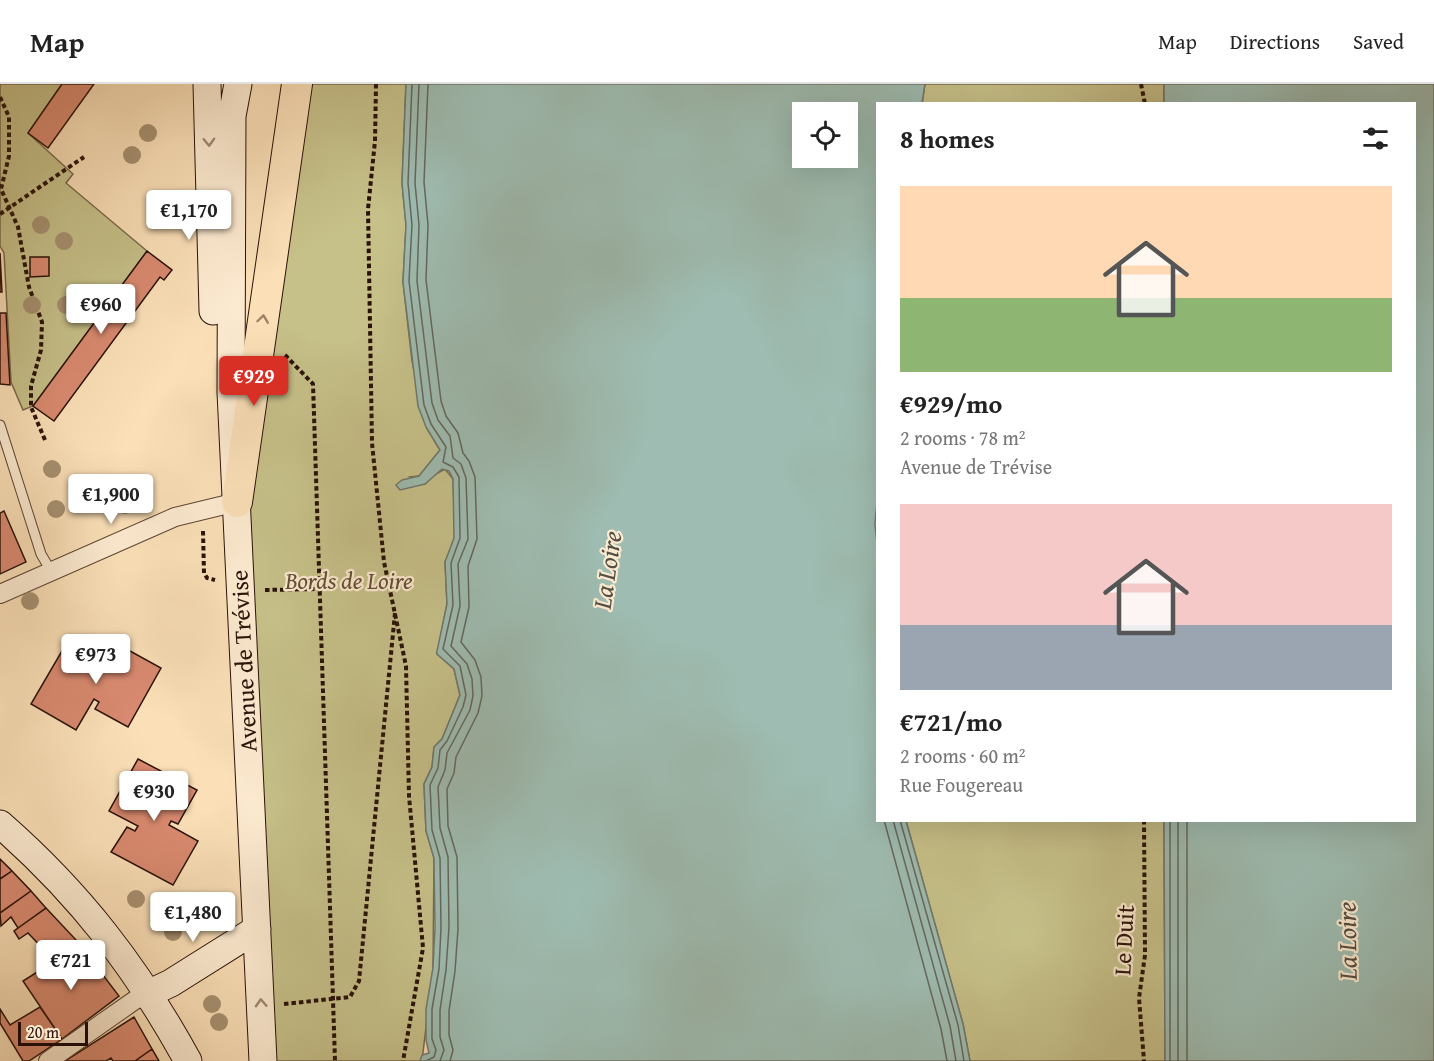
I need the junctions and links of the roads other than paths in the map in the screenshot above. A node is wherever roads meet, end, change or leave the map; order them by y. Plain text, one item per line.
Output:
1 (207, 84) edge
2 (238, 84) edge
3 (297, 91) edge
4 (231, 392) junction
5 (0, 425) edge
6 (237, 502) junction
7 (51, 571) junction
8 (0, 594) edge
9 (0, 824) edge
10 (257, 929) junction
11 (150, 993) junction
12 (48, 1061) edge
13 (188, 1061) edge
14 (263, 1061) edge

1 -> 4 street, Avenue de Trévise
2 - 4 street, Avenue de Trévise
6 -> 3 main road
4 - 6 street, Avenue de Trévise
5 - 7 lane
6 - 7 street
6 - 10 street, Avenue de Trévise
7 - 8 street
9 - 11 street
10 - 11 street
14 -> 10 street, Avenue de Trévise
11 - 12 street
11 - 13 street

